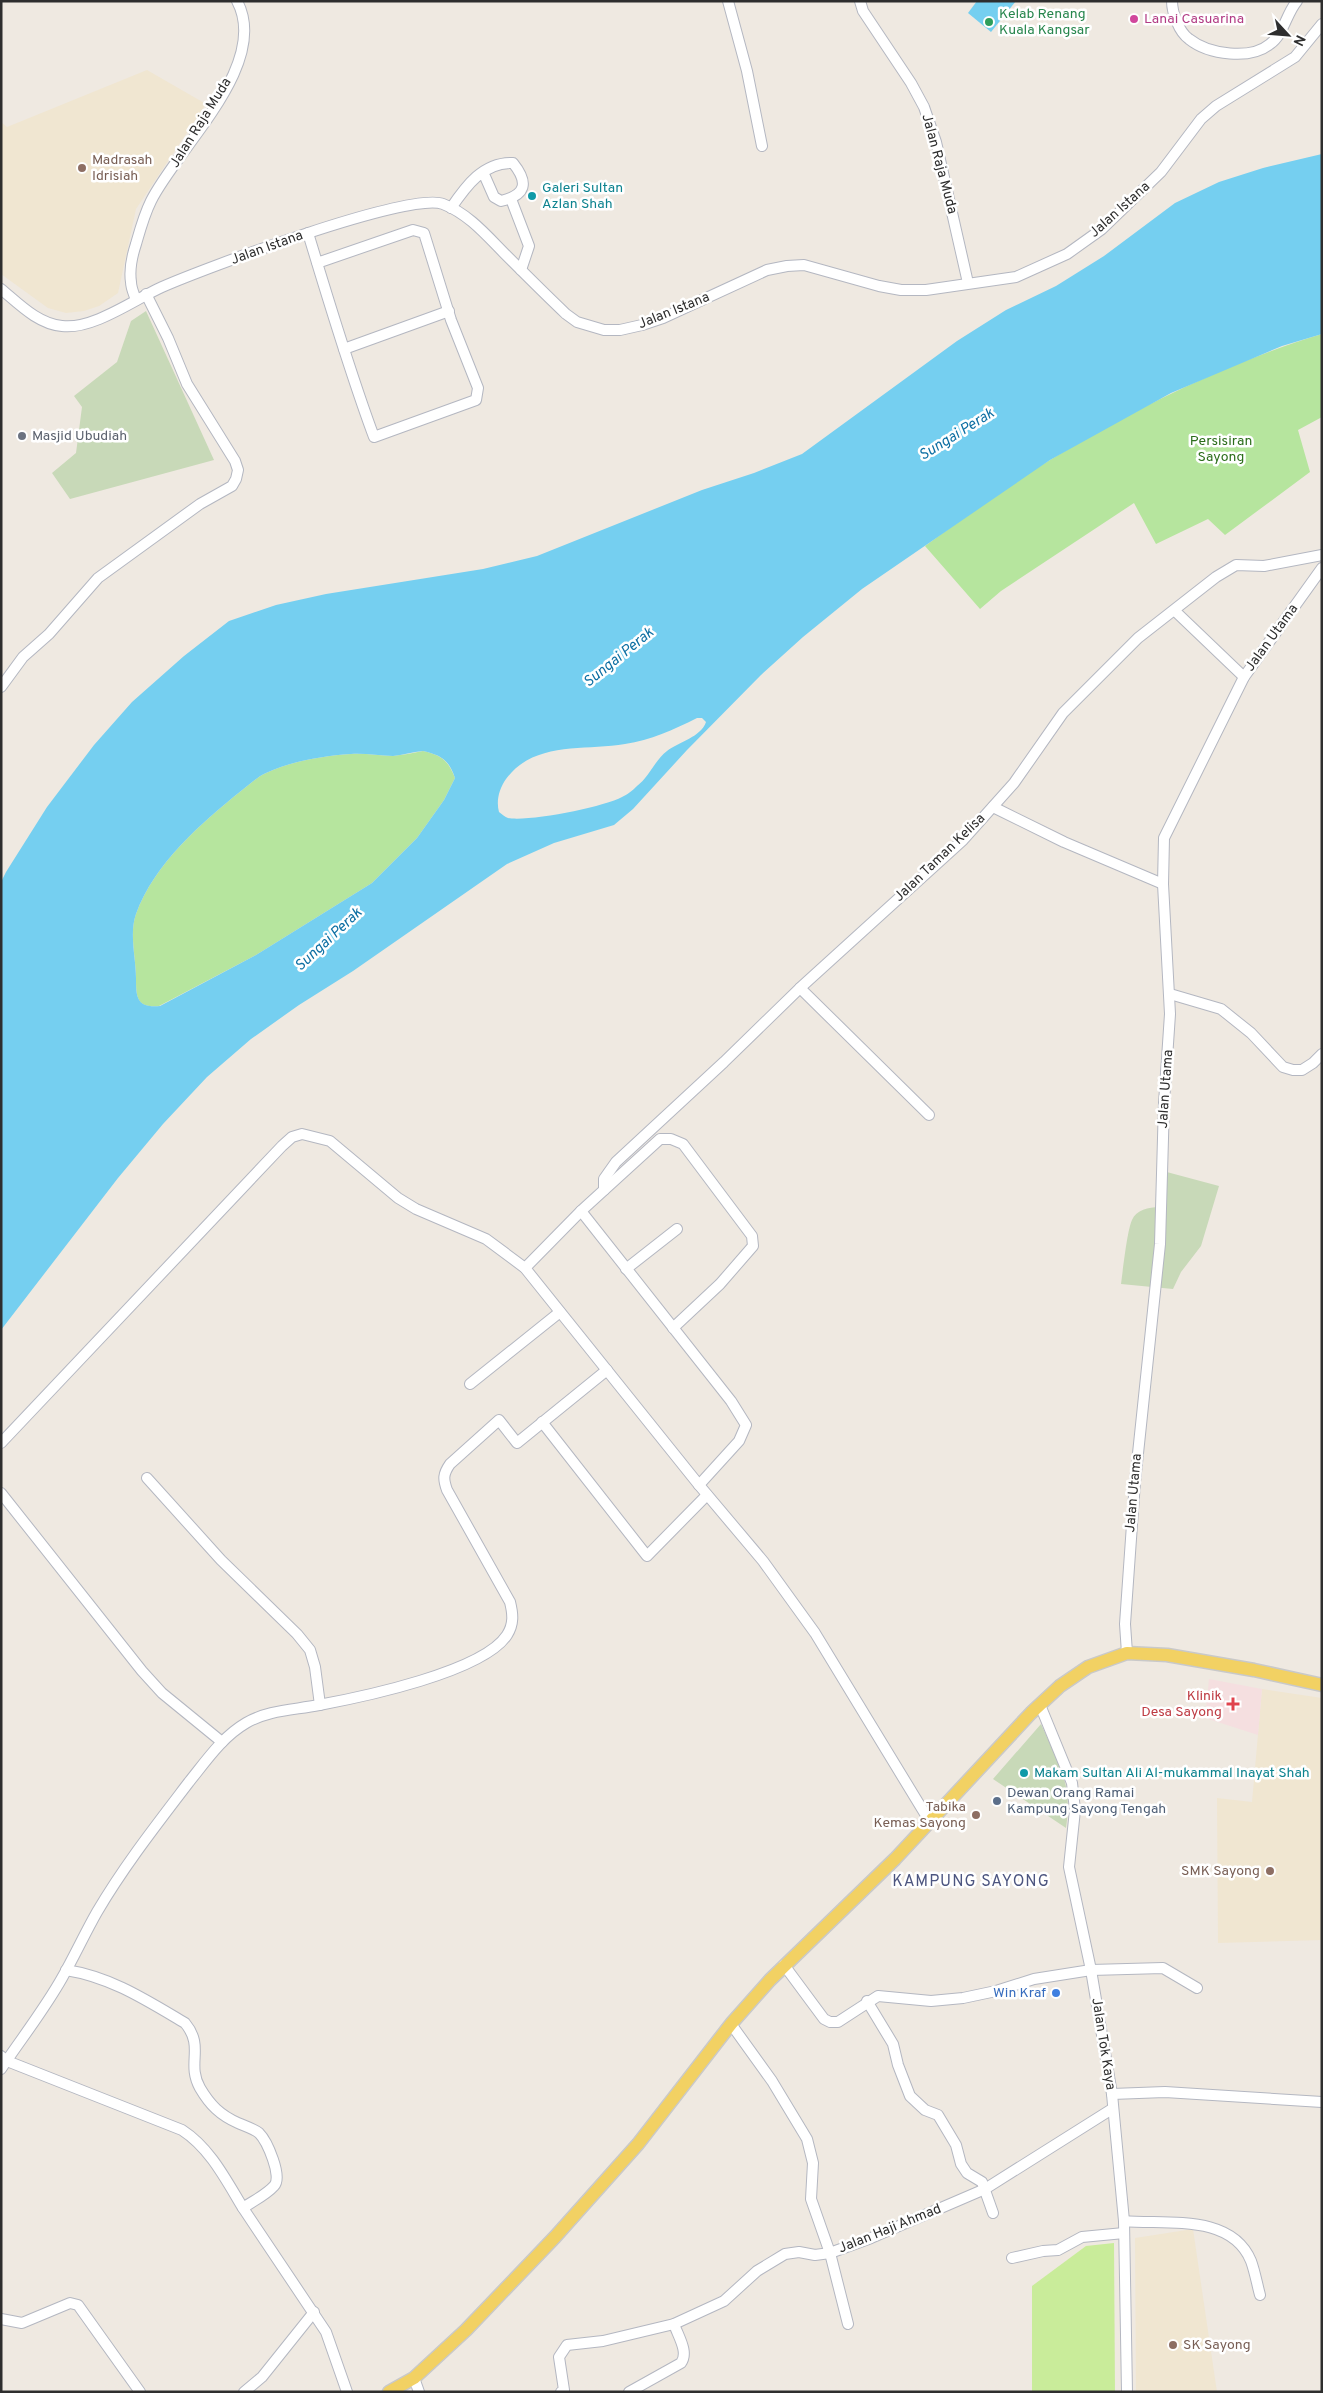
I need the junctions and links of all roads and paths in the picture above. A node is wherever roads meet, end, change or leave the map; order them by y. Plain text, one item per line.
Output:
1 (237, 1) edge
2 (728, 1) edge
3 (860, 1) edge
4 (1172, 1) edge
5 (1296, 1) edge
6 (1322, 24) edge
7 (762, 146) dead end
8 (483, 172) junction
9 (511, 199) junction
10 (451, 208) junction
11 (308, 233) junction
12 (317, 263) junction
13 (521, 270) junction
14 (968, 283) junction
15 (1, 289) edge
16 (146, 294) junction
17 (136, 300) junction
18 (448, 311) junction
19 (344, 349) junction
20 (1322, 555) edge
21 (1322, 568) edge
22 (1175, 610) junction
23 (1244, 676) junction
24 (1, 687) edge
25 (992, 807) junction
26 (1163, 884) junction
27 (800, 988) junction
28 (1170, 994) junction
29 (1322, 1054) edge
30 (929, 1115) dead end
31 (604, 1190) junction
32 (580, 1210) junction
33 (677, 1229) dead end
34 (525, 1268) junction
35 (626, 1269) junction
36 (560, 1312) junction
37 (673, 1328) junction
38 (606, 1370) junction
39 (470, 1384) dead end
40 (542, 1422) junction
41 (1, 1443) edge
42 (147, 1478) dead end
43 (699, 1485) junction
44 (1, 1493) edge
45 (707, 1495) junction
46 (1127, 1653) junction
47 (1322, 1685) edge
48 (320, 1705) junction
49 (1040, 1705) junction
50 (222, 1742) junction
51 (930, 1822) junction
52 (784, 1965) junction
53 (66, 1970) junction
54 (1091, 1970) junction
55 (1197, 1988) dead end
56 (867, 2001) junction
57 (731, 2024) junction
58 (3, 2062) edge
59 (1112, 2094) junction
60 (1322, 2102) edge
61 (1112, 2109) junction
62 (985, 2189) junction
63 (243, 2208) junction
64 (993, 2213) dead end
65 (1124, 2221) junction
66 (1124, 2233) junction
67 (830, 2253) junction
68 (1012, 2258) dead end
69 (1260, 2295) dead end
70 (314, 2312) junction
71 (1, 2319) edge
72 (674, 2324) junction
73 (848, 2324) dead end
74 (414, 2378) junction
75 (564, 2391) edge
76 (140, 2392) edge
77 (244, 2392) edge
78 (347, 2392) edge
79 (389, 2392) edge
80 (419, 2392) edge
81 (629, 2392) edge
82 (1127, 2392) edge

1 - 17 street, Jalan Raja Muda
2 - 7 street
3 - 14 street, Jalan Raja Muda
4 - 5 street
6 - 14 street, Jalan Istana
8 - 9 street
8 - 9 street
8 - 10 street
9 - 13 street
10 - 11 street, Jalan Istana
10 - 13 street, Jalan Istana
11 - 12 street
11 - 16 street, Jalan Istana
12 - 18 street
12 - 19 street
13 - 14 street, Jalan Istana
15 - 17 street, Jalan Istana
16 - 17 street, Jalan Istana
16 - 24 street
18 - 19 street
18 - 19 street
20 - 22 street, Jalan Taman Kelisa
21 - 23 street, Jalan Utama
22 - 23 street
22 - 25 street, Jalan Taman Kelisa
23 - 26 street, Jalan Utama
25 - 26 street
25 - 27 street, Jalan Taman Kelisa
26 - 28 street, Jalan Utama
27 - 30 street
27 - 31 street, Jalan Taman Kelisa
28 - 29 street
28 - 46 street, Jalan Utama
31 - 32 street
31 - 37 street
32 - 34 street
32 - 35 street
33 - 35 street
34 - 36 street
34 - 41 street
35 - 37 street
36 - 38 street
36 - 39 street
37 - 43 street
38 - 40 street
38 - 43 street
40 - 45 street
40 - 48 street
42 - 48 street
43 - 45 street
44 - 50 street
45 - 51 street
46 - 47 main road
46 - 49 main road
48 - 50 street
49 - 51 main road
49 - 54 street, Jalan Tok Kaya
50 - 53 street
51 - 52 main road
52 - 56 street
52 - 57 main road
53 - 58 street
53 - 63 street
54 - 55 street
54 - 56 street
54 - 59 street, Jalan Tok Kaya
56 - 62 street
57 - 67 street
57 - 74 main road
58 - 63 street
59 - 60 street
59 - 61 street, Jalan Tok Kaya
61 - 62 street, Jalan Haji Ahmad
61 - 65 street, Jalan Tok Kaya
62 - 64 street
62 - 67 street, Jalan Haji Ahmad
63 - 70 street
65 - 66 street, Jalan Tok Kaya
65 - 69 street
66 - 68 street
66 - 82 street, Jalan Tok Kaya
67 - 72 street, Jalan Haji Ahmad
67 - 73 street
70 - 77 street
70 - 78 street
71 - 76 street
72 - 75 street, Jalan Haji Ahmad
72 - 81 street
74 - 79 main road
74 - 80 street

